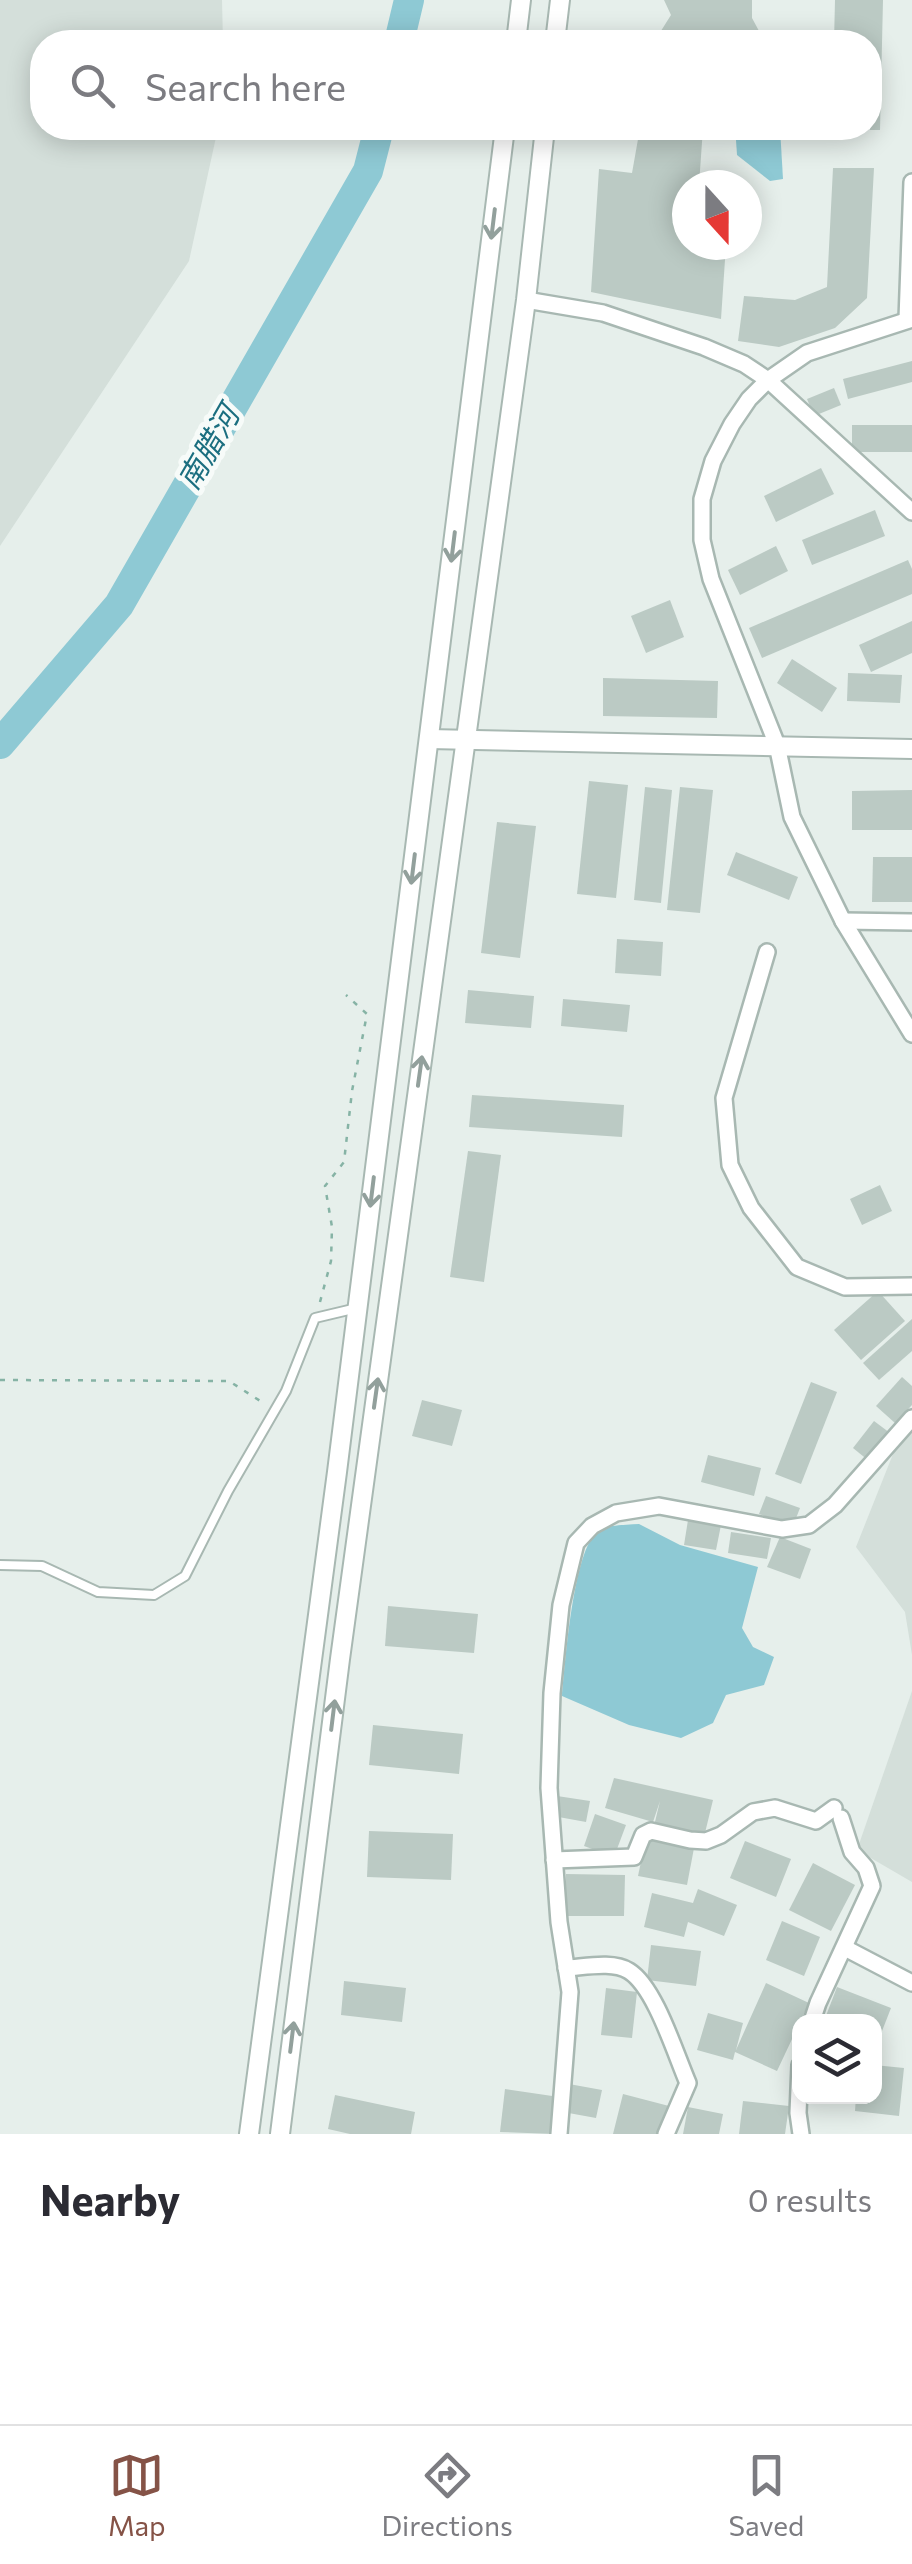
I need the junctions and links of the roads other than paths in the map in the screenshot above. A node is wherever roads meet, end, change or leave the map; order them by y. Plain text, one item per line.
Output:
1 (521, 0) edge
2 (560, 0) edge
3 (517, 30) edge
4 (556, 30) edge
5 (505, 140) edge
6 (545, 140) edge
7 (912, 182) edge
8 (526, 300) junction
9 (910, 319) edge
10 (768, 380) junction
11 (912, 512) edge
12 (430, 739) junction
13 (464, 740) junction
14 (777, 745) junction
15 (912, 749) edge
16 (843, 922) junction
17 (912, 922) edge
18 (767, 952) dead end
19 (912, 1034) edge
20 (912, 1286) edge
21 (357, 1308) junction
22 (912, 1418) edge
23 (337, 1472) junction
24 (365, 1476) junction
25 (0, 1565) edge
26 (554, 1860) junction
27 (845, 1948) junction
28 (566, 1968) junction
29 (912, 1984) edge
30 (815, 2014) edge
31 (798, 2104) edge
32 (248, 2134) edge
33 (280, 2134) edge
34 (559, 2134) edge
35 (666, 2134) edge
36 (801, 2134) edge

1 - 3 street
2 - 4 street
5 -> 12 street
6 - 8 street
7 - 9 street
8 - 10 street
8 - 13 street
9 - 10 street
10 - 11 street
10 - 14 street
12 - 13 street
12 -> 21 street
13 - 14 street
24 -> 13 street
14 - 15 street
14 - 16 street
16 - 17 street
16 - 19 street
18 - 20 street
21 - 23 street
21 - 25 lane
22 - 26 street
23 - 24 street
23 - 32 street
33 -> 24 street
26 - 27 street
26 - 28 street
27 - 29 street
27 - 30 street
28 - 34 street
28 - 35 street
31 - 36 street

